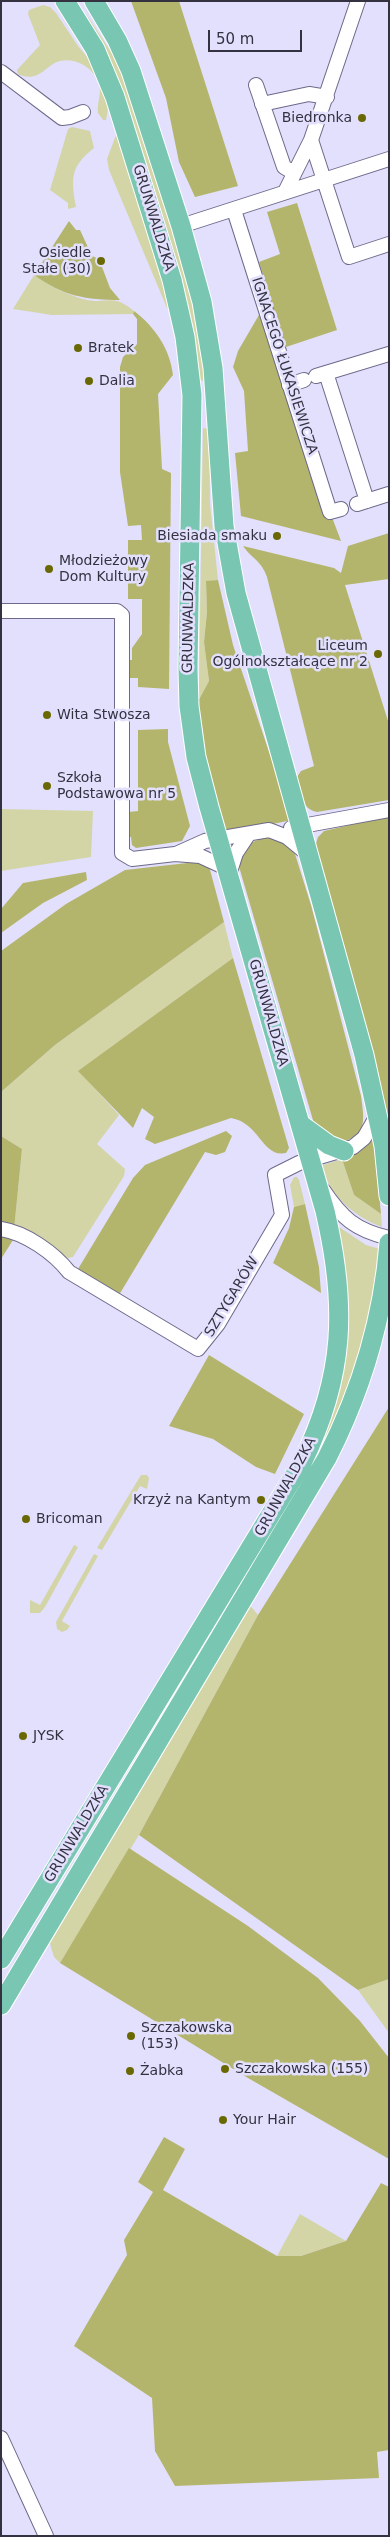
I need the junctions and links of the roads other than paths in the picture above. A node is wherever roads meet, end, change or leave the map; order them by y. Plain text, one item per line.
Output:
1 (65, 1) edge
2 (94, 1) edge
3 (358, 1) edge
4 (1, 72) edge
5 (256, 84) dead end
6 (327, 97) junction
7 (262, 104) junction
8 (84, 112) dead end
9 (311, 140) junction
10 (389, 159) edge
11 (294, 173) junction
12 (324, 179) junction
13 (285, 192) junction
14 (234, 210) junction
15 (181, 226) junction
16 (389, 244) edge
17 (389, 354) edge
18 (315, 377) junction
19 (289, 384) junction
20 (389, 494) edge
21 (341, 509) dead end
22 (1, 611) edge
23 (389, 810) edge
24 (301, 827) junction
25 (276, 832) junction
26 (248, 835) junction
27 (218, 839) junction
28 (175, 854) junction
29 (310, 856) junction
30 (228, 872) junction
31 (378, 1114) junction
32 (300, 1124) junction
33 (344, 1151) junction
34 (311, 1162) junction
35 (388, 1172) edge
36 (389, 1196) edge
37 (1, 1230) edge
38 (389, 1238) edge
39 (389, 1243) edge
40 (3, 1950) edge
41 (1, 2005) edge
42 (1, 2438) edge
43 (46, 2536) edge

1 - 27 main road, GRUNWALDZKA
2 - 15 main road, GRUNWALDZKA
3 - 6 street
4 - 8 street
5 - 7 street
6 - 7 street
6 - 9 street
7 - 11 street
9 - 11 street
9 - 12 street
10 - 12 street
11 - 13 street
12 - 13 street
12 - 16 street
13 - 14 street
14 - 15 street
14 - 19 street, IGNACEGO ŁUKASIEWICZA
15 - 24 main road, GRUNWALDZKA
17 - 18 street
18 - 19 street
18 - 20 street
19 - 21 street, IGNACEGO ŁUKASIEWICZA
22 - 28 street
23 - 24 street
24 - 25 street
24 - 29 main road, GRUNWALDZKA
25 - 26 street
25 - 29 street
26 - 27 street
26 - 30 street
27 - 28 street
27 - 30 main road, GRUNWALDZKA
28 - 30 street
29 - 31 main road, GRUNWALDZKA
30 - 32 main road, GRUNWALDZKA
31 - 33 street
31 - 35 main road, GRUNWALDZKA
32 - 33 main road
32 - 34 main road, GRUNWALDZKA
33 - 34 street
34 - 37 street, SZTYGARÓW
34 - 38 street
34 - 40 main road, GRUNWALDZKA
35 - 36 main road, GRUNWALDZKA
39 - 41 main road, GRUNWALDZKA
42 - 43 street

